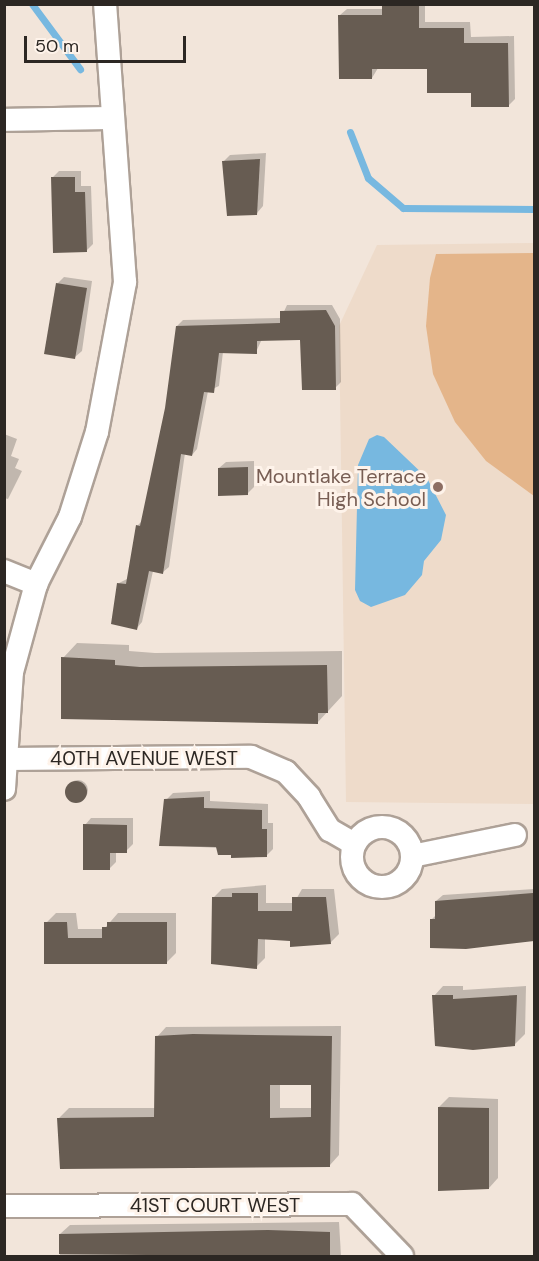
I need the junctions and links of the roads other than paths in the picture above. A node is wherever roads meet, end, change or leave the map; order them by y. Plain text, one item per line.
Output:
1 (105, 4) edge
2 (112, 118) junction
3 (4, 120) edge
4 (4, 572) edge
5 (36, 584) junction
6 (6, 759) edge
7 (4, 789) edge
8 (515, 835) dead end
9 (354, 844) junction
10 (412, 856) junction
11 (4, 1206) edge
12 (402, 1257) edge

1 - 2 street
2 - 3 street
2 - 5 street
4 - 5 street
5 - 6 street
6 - 7 street
6 - 9 street, 40TH AVENUE WEST
8 - 10 street
9 - 10 street
9 - 10 street
11 - 12 street, 41ST COURT WEST

